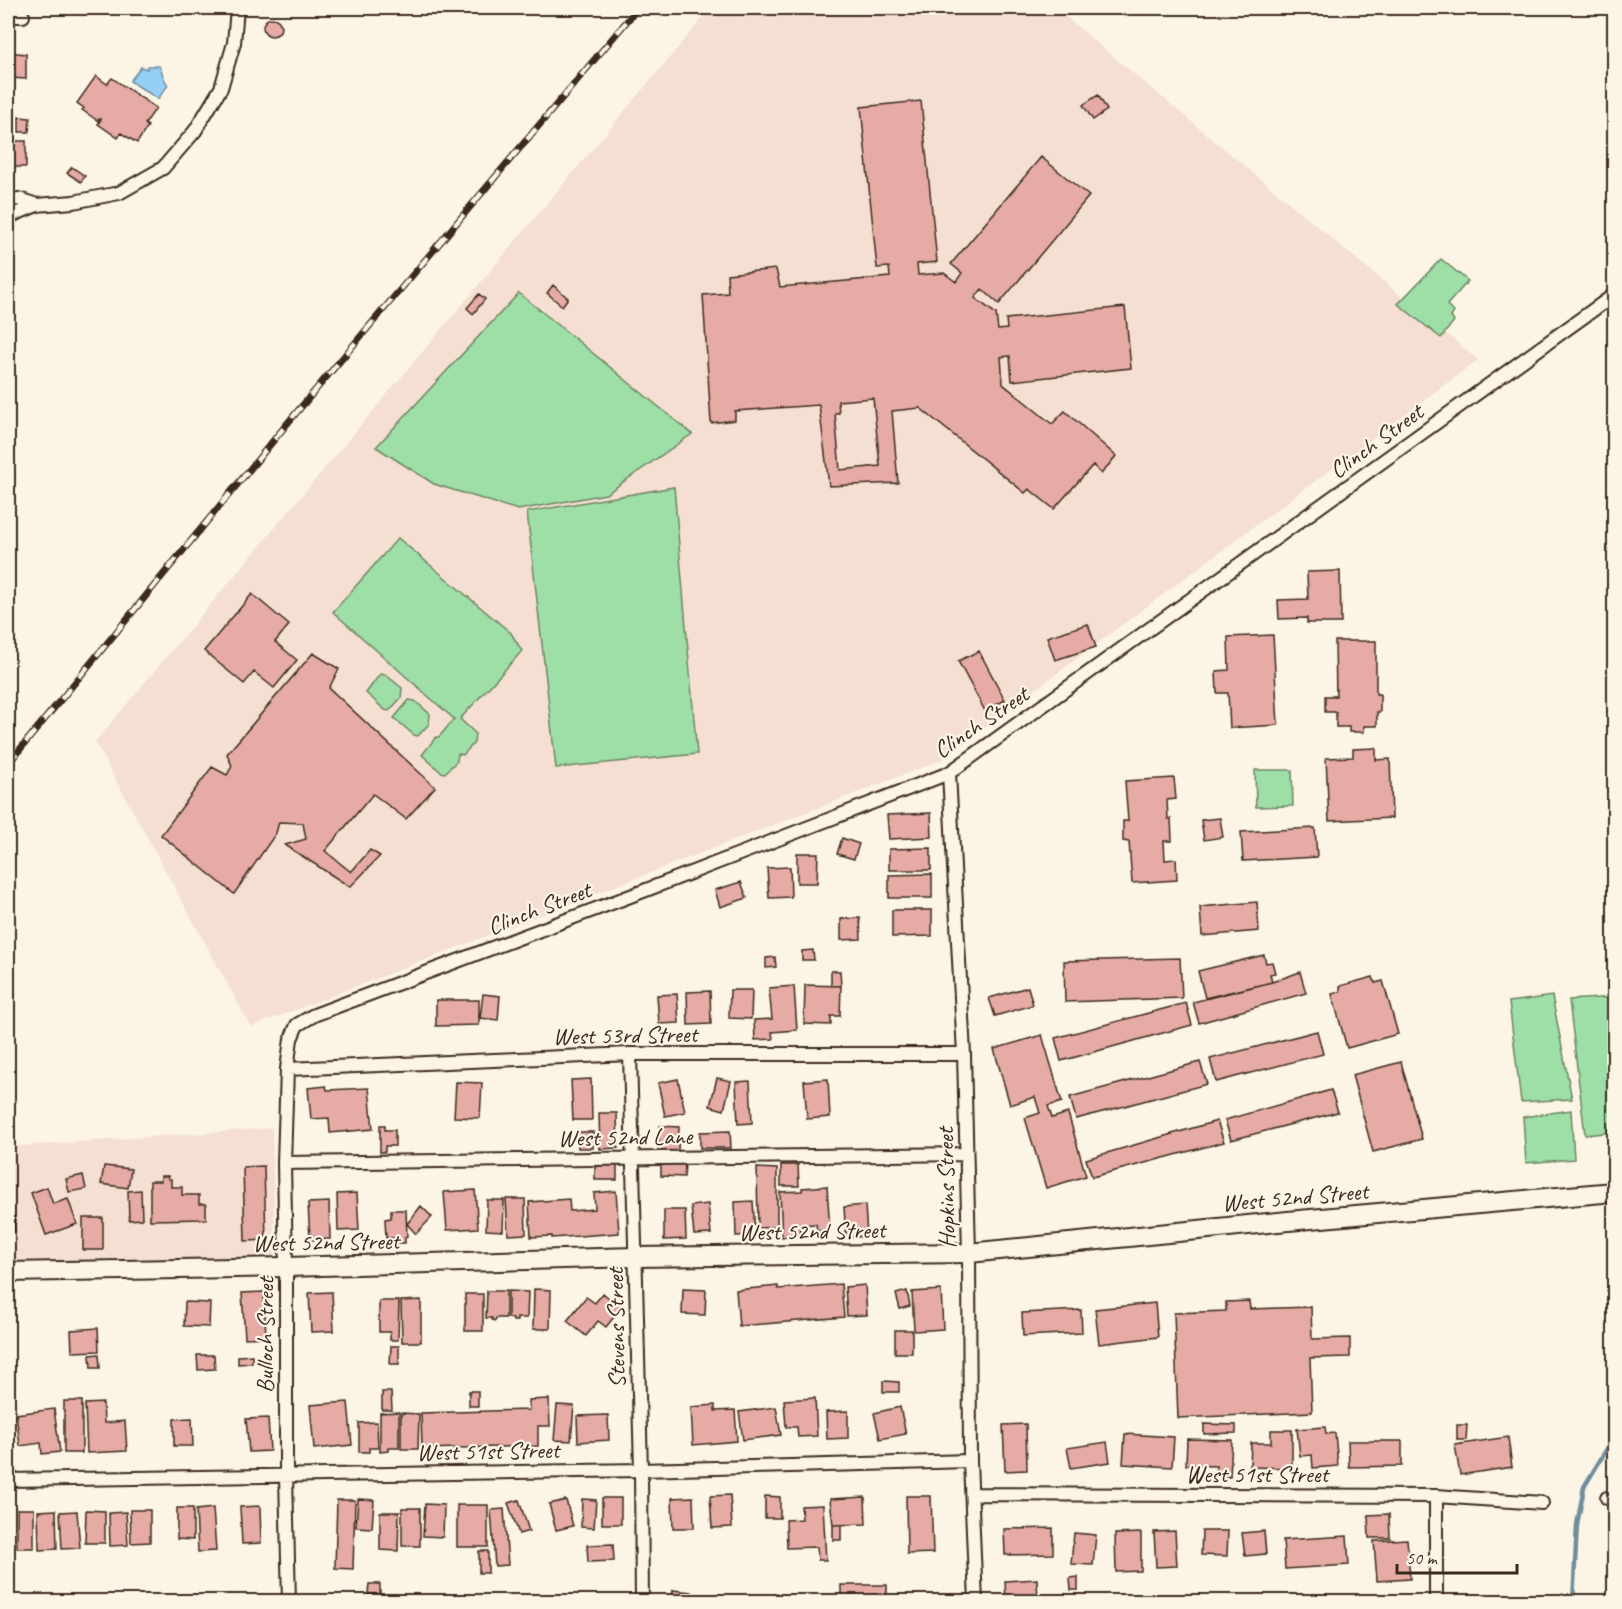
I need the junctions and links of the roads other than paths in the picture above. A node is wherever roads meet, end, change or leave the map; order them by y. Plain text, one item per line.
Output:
1 (237, 8) edge
2 (8, 16) edge
3 (23, 16) dead end
4 (8, 200) edge
5 (37, 205) junction
6 (8, 217) edge
7 (1614, 295) edge
8 (949, 773) junction
9 (630, 1054) junction
10 (964, 1054) junction
11 (287, 1069) junction
12 (966, 1154) junction
13 (633, 1158) junction
14 (284, 1163) junction
15 (1614, 1192) edge
16 (969, 1253) junction
17 (635, 1257) junction
18 (286, 1267) junction
19 (8, 1272) edge
20 (970, 1461) junction
21 (641, 1470) junction
22 (286, 1476) junction
23 (8, 1480) edge
24 (972, 1494) junction
25 (1436, 1497) junction
26 (1542, 1503) dead end
27 (289, 1602) edge
28 (642, 1602) edge
29 (976, 1602) edge
30 (1436, 1602) edge

1 - 5 street
2 - 3 street
4 - 5 street
5 - 6 street
7 - 8 street, Clinch Street
8 - 10 street, Hopkins Street
8 - 11 street, Clinch Street
9 - 10 street, West 53rd Street
9 - 11 street, West 53rd Street
9 - 13 street, Stevens Street
10 - 12 street, Hopkins Street
11 - 14 street, Bulloch Street
12 - 13 street, West 52nd Lane
12 - 16 street, Hopkins Street
13 - 14 street, West 52nd Lane
13 - 17 street, Stevens Street
14 - 18 street, Bulloch Street
15 - 16 main road, West 52nd Street
16 - 17 main road, West 52nd Street
16 - 20 street, Hopkins Street
17 - 18 main road, West 52nd Street
17 - 21 street, Stevens Street
18 - 19 main road, West 52nd Street
18 - 22 street, Bulloch Street
20 - 21 street, West 51st Street
20 - 24 street, Hopkins Street
21 - 22 street, West 51st Street
21 - 28 street, Stevens Street
22 - 23 street, West 51st Street
22 - 27 street, Bulloch Street
24 - 25 street, West 51st Street
24 - 29 street, Hopkins Street
25 - 26 street, West 51st Street
25 - 30 street

